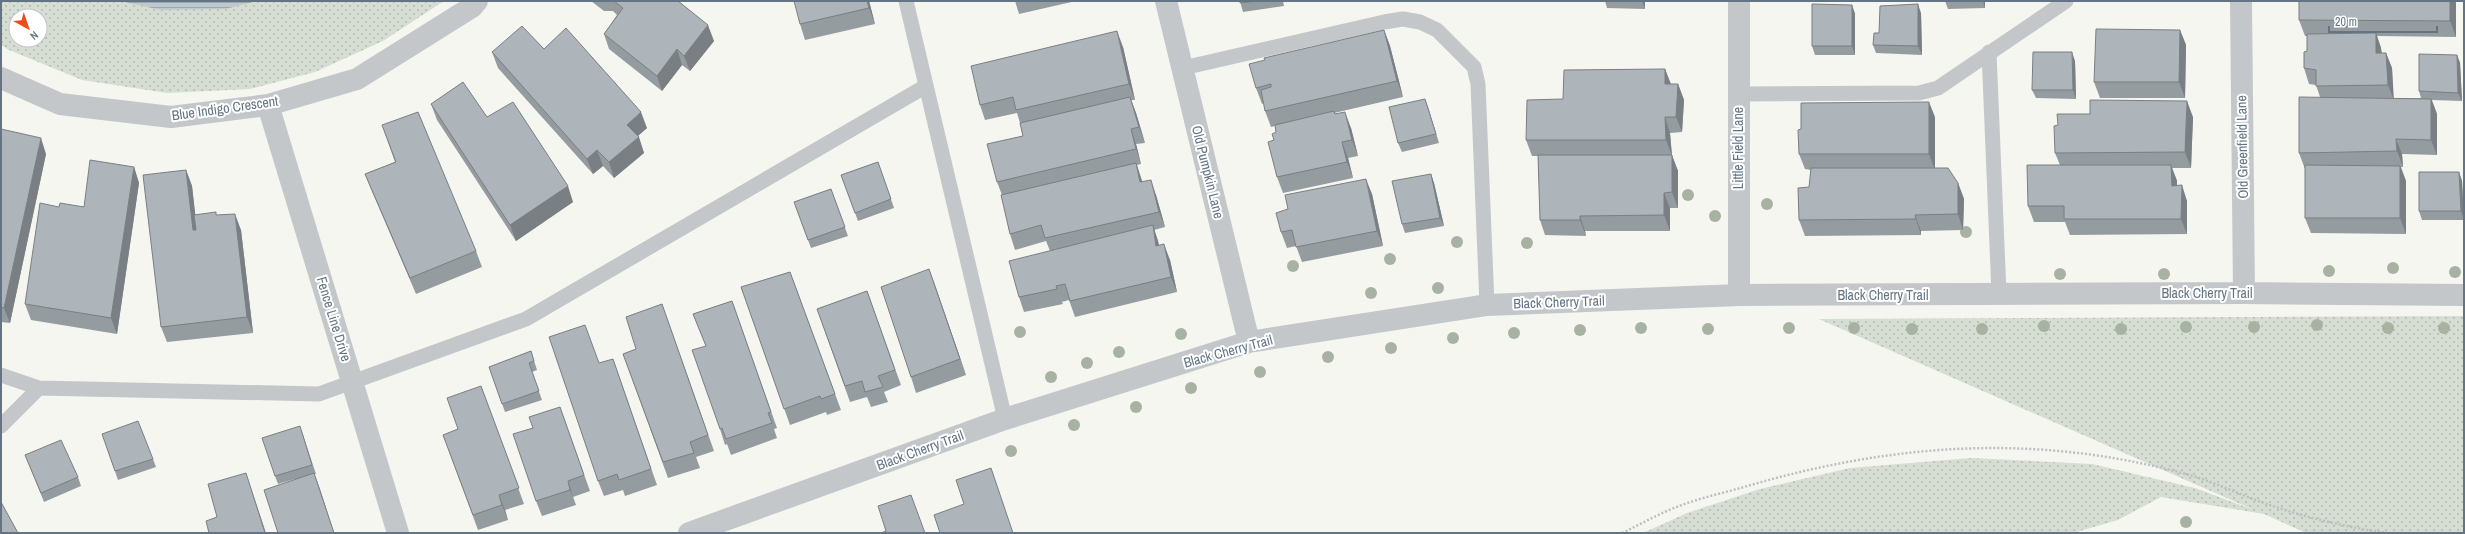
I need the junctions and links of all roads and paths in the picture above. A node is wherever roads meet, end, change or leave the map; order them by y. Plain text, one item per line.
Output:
1 (478, 1) edge
2 (906, 1) edge
3 (1166, 1) edge
4 (1739, 1) edge
5 (2066, 1) edge
6 (2241, 1) edge
7 (1989, 52) junction
8 (1182, 68) junction
9 (1, 78) edge
10 (926, 86) junction
11 (1739, 94) junction
12 (268, 105) junction
13 (2244, 292) junction
14 (1999, 294) junction
15 (2464, 295) edge
16 (1738, 296) junction
17 (1487, 304) junction
18 (1249, 342) junction
19 (1, 375) edge
20 (353, 382) junction
21 (39, 388) junction
22 (1005, 420) junction
23 (1, 426) edge
24 (398, 533) edge
25 (689, 533) edge
26 (1622, 533) edge
27 (2387, 533) edge

1 - 12 street, Blue Indigo Crescent
2 - 10 lane
3 - 8 street, Old Pumpkin Lane
4 - 11 street, Little Field Lane
5 - 7 lane
6 - 13 street, Old Greenfield Lane
7 - 11 lane
7 - 14 lane
8 - 17 lane
8 - 18 street, Old Pumpkin Lane
9 - 12 street, Blue Indigo Crescent
10 - 20 lane
10 - 22 lane
11 - 16 street, Little Field Lane
12 - 20 street, Fence Line Drive
13 - 14 street, Black Cherry Trail
13 - 15 street, Black Cherry Trail
14 - 16 street, Black Cherry Trail
16 - 17 street, Black Cherry Trail
17 - 18 street, Black Cherry Trail
18 - 22 street, Black Cherry Trail
19 - 21 lane
20 - 21 lane
20 - 24 street, Fence Line Drive
21 - 23 lane
22 - 25 street, Black Cherry Trail
26 - 27 path

